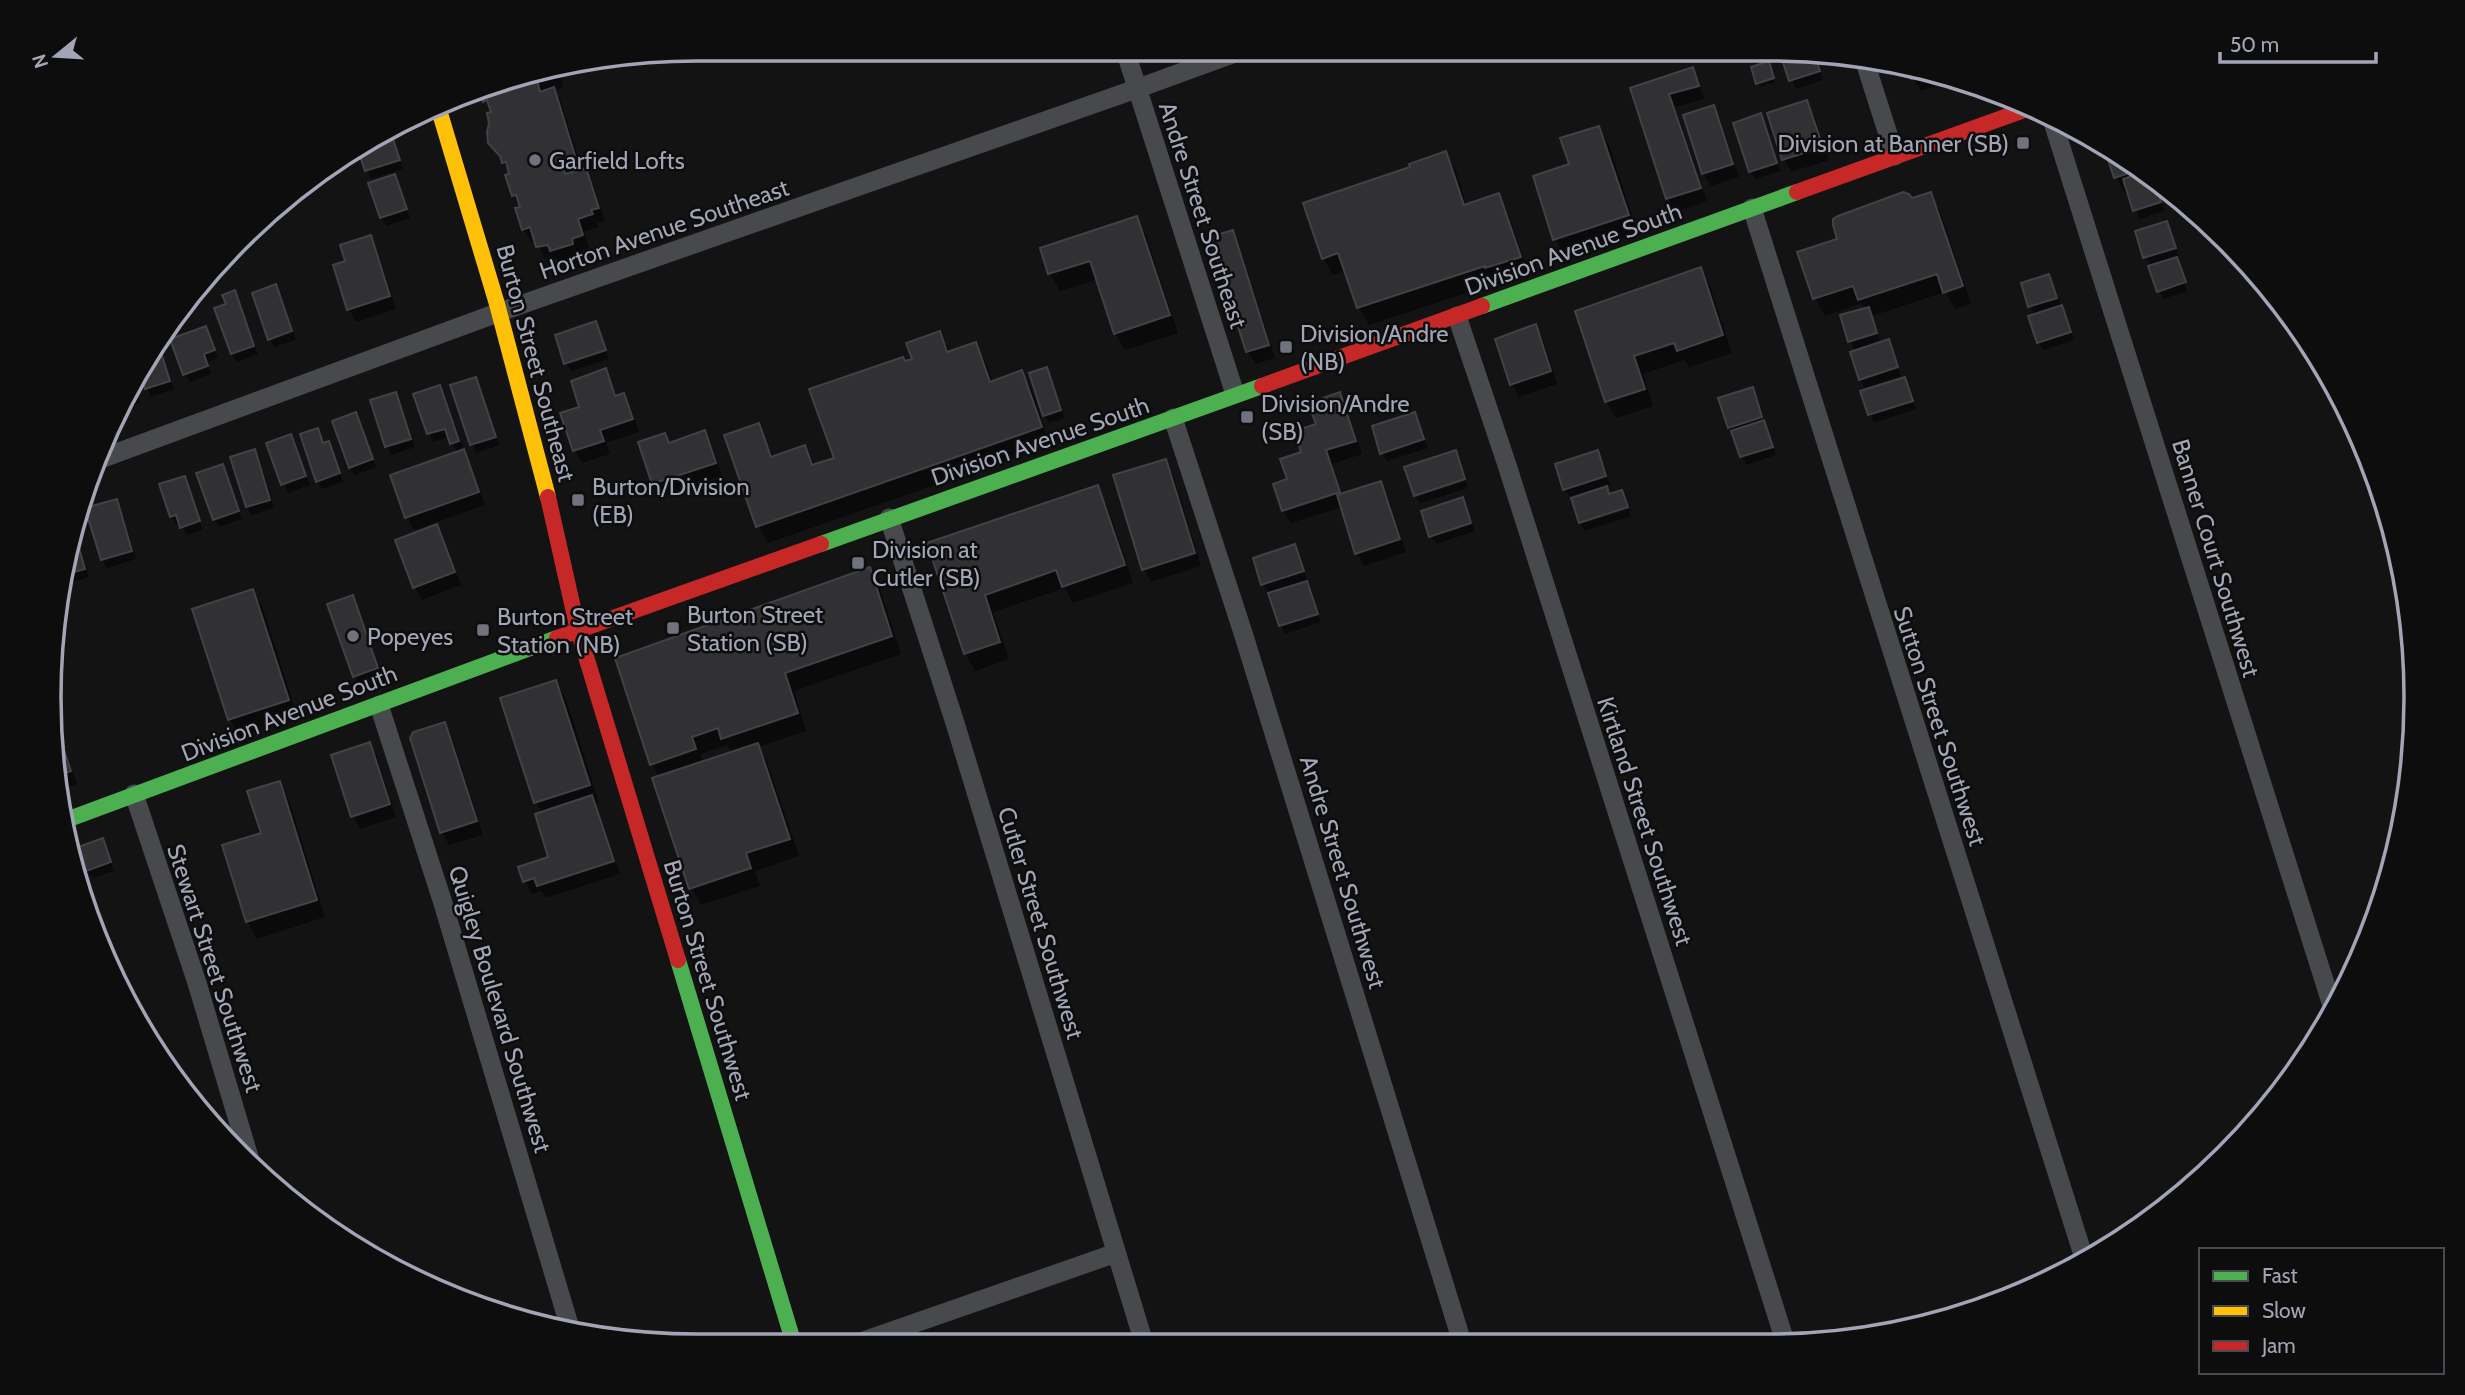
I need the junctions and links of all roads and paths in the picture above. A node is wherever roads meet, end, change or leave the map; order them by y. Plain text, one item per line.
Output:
1 (1128, 61) edge
2 (1212, 61) edge
3 (1867, 69) edge
4 (1136, 89) junction
5 (2017, 113) edge
6 (441, 116) edge
7 (2055, 130) edge
8 (1895, 156) junction
9 (1752, 208) junction
10 (500, 312) junction
11 (1457, 316) junction
12 (1235, 394) junction
13 (1173, 418) junction
14 (109, 456) edge
15 (889, 518) junction
16 (578, 630) junction
17 (379, 705) junction
18 (134, 794) junction
19 (72, 818) edge
20 (2329, 996) edge
21 (244, 1143) edge
22 (2082, 1251) edge
23 (1116, 1253) junction
24 (568, 1321) edge
25 (1783, 1333) edge
26 (791, 1334) edge
27 (885, 1334) edge
28 (1141, 1334) edge
29 (1460, 1334) edge

1 - 4 street, Andre Street Southeast
2 - 4 street, Horton Avenue Southeast
3 - 8 street
4 - 10 street, Horton Avenue Southeast
4 - 12 street, Andre Street Southeast
5 - 8 main road, Division Avenue South
6 - 10 main road, Burton Street Southeast
7 - 20 street, Banner Court Southwest
8 - 9 main road, Division Avenue South
9 - 11 main road, Division Avenue South
9 - 22 street, Sutton Street Southwest
10 - 14 street, Horton Avenue Southeast
10 - 16 main road, Burton Street Southeast
11 - 12 main road, Division Avenue South
11 - 25 street, Kirtland Street Southwest
12 - 13 main road, Division Avenue South
13 - 15 main road, Division Avenue South
13 - 29 street, Andre Street Southwest
15 - 16 main road, Division Avenue South
15 - 23 street, Cutler Street Southwest
16 - 17 main road, Division Avenue South
16 - 26 main road, Burton Street Southwest
17 - 18 main road, Division Avenue South
17 - 24 street, Quigley Boulevard Southwest
18 - 19 main road, Division Avenue South
18 - 21 street, Stewart Street Southwest
23 - 27 street
23 - 28 street, Cutler Street Southwest

